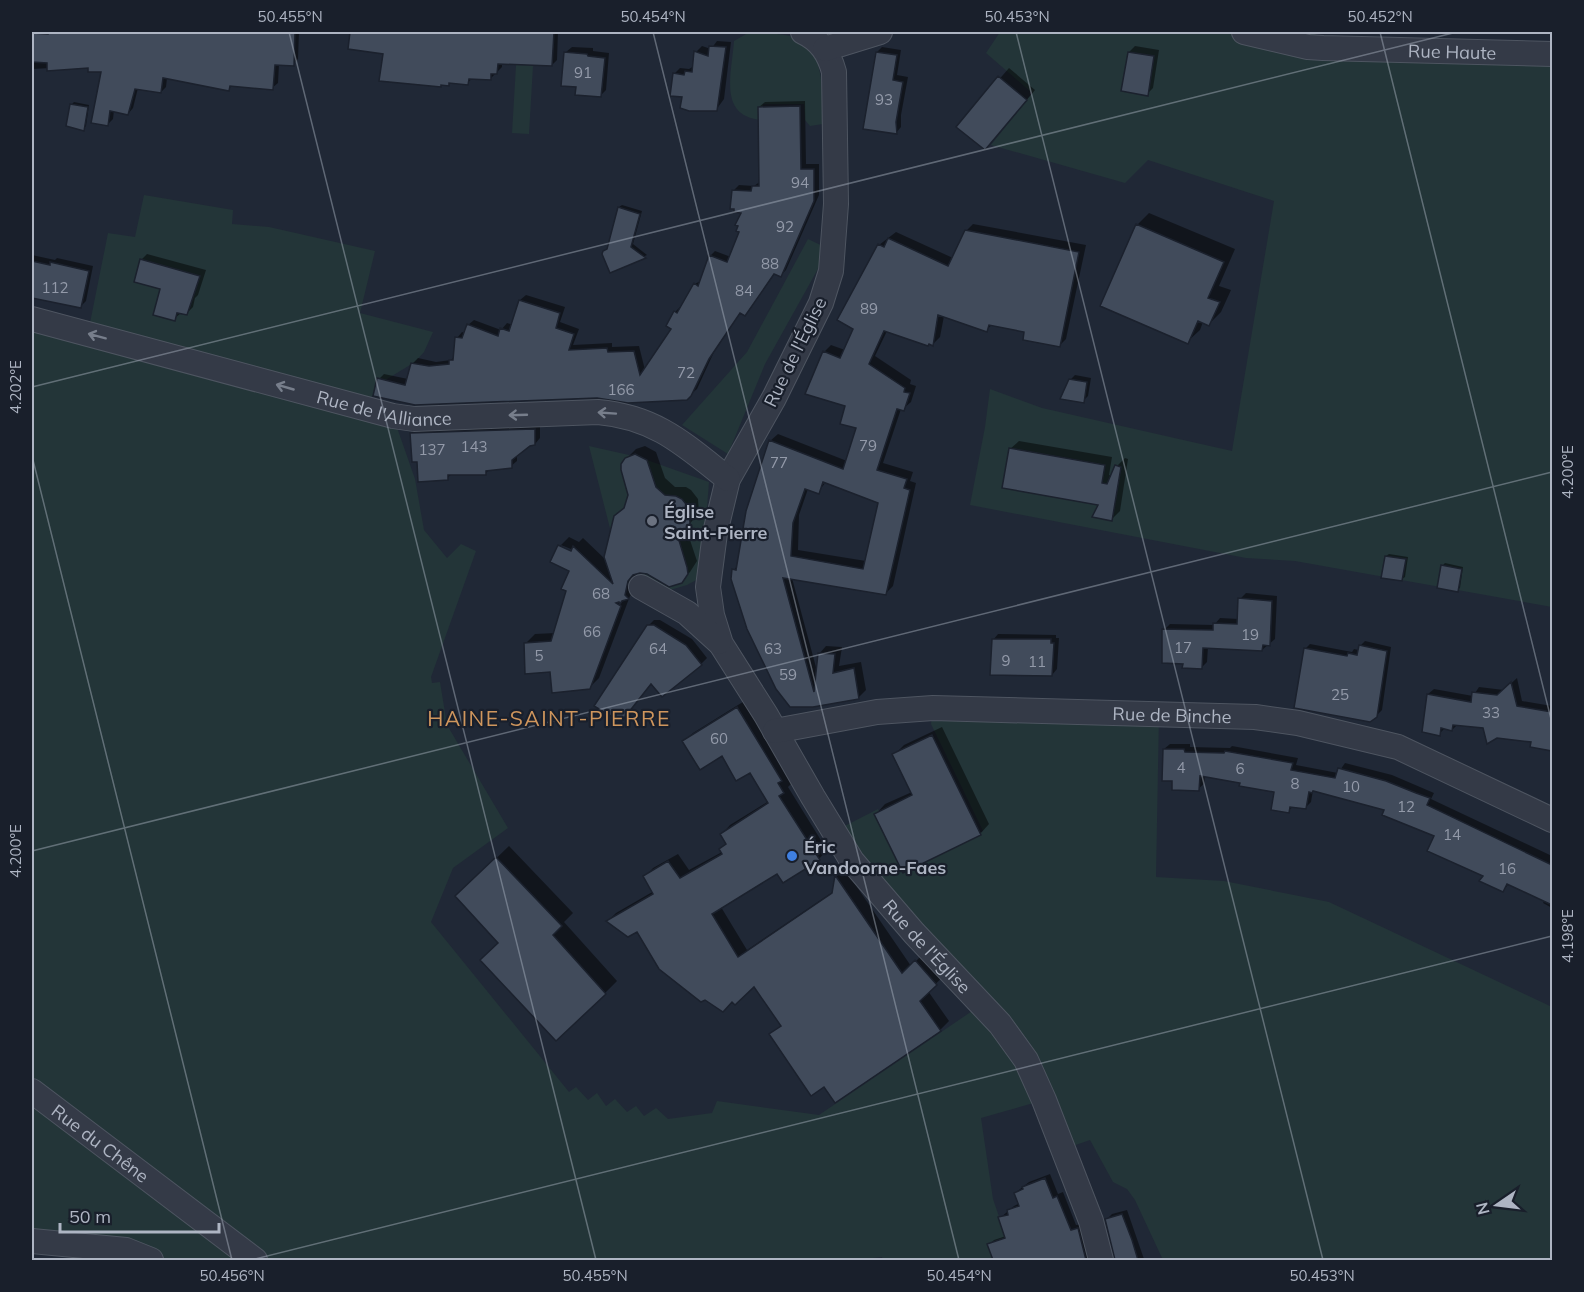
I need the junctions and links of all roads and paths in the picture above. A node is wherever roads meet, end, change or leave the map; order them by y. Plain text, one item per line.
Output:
1 (802, 32) edge
2 (880, 32) edge
3 (1244, 32) edge
4 (825, 50) junction
5 (1552, 54) edge
6 (32, 319) edge
7 (728, 479) junction
8 (641, 587) dead end
9 (721, 644) junction
10 (775, 731) junction
11 (1552, 820) edge
12 (32, 1091) edge
13 (32, 1241) edge
14 (151, 1260) edge
15 (255, 1260) edge
16 (1101, 1260) edge

1 - 4 street
2 - 4 street
3 - 5 street, Rue Haute
4 - 7 street, Rue de l'Église
7 -> 6 street, Rue de l'Alliance
7 - 9 street, Rue de l'Église
8 - 9 street, Rue de l'Église
9 - 10 street, Rue de l'Église
10 - 11 street, Rue de Binche
10 - 16 street, Rue de l'Église
12 - 15 street, Rue du Chêne
13 - 14 street

